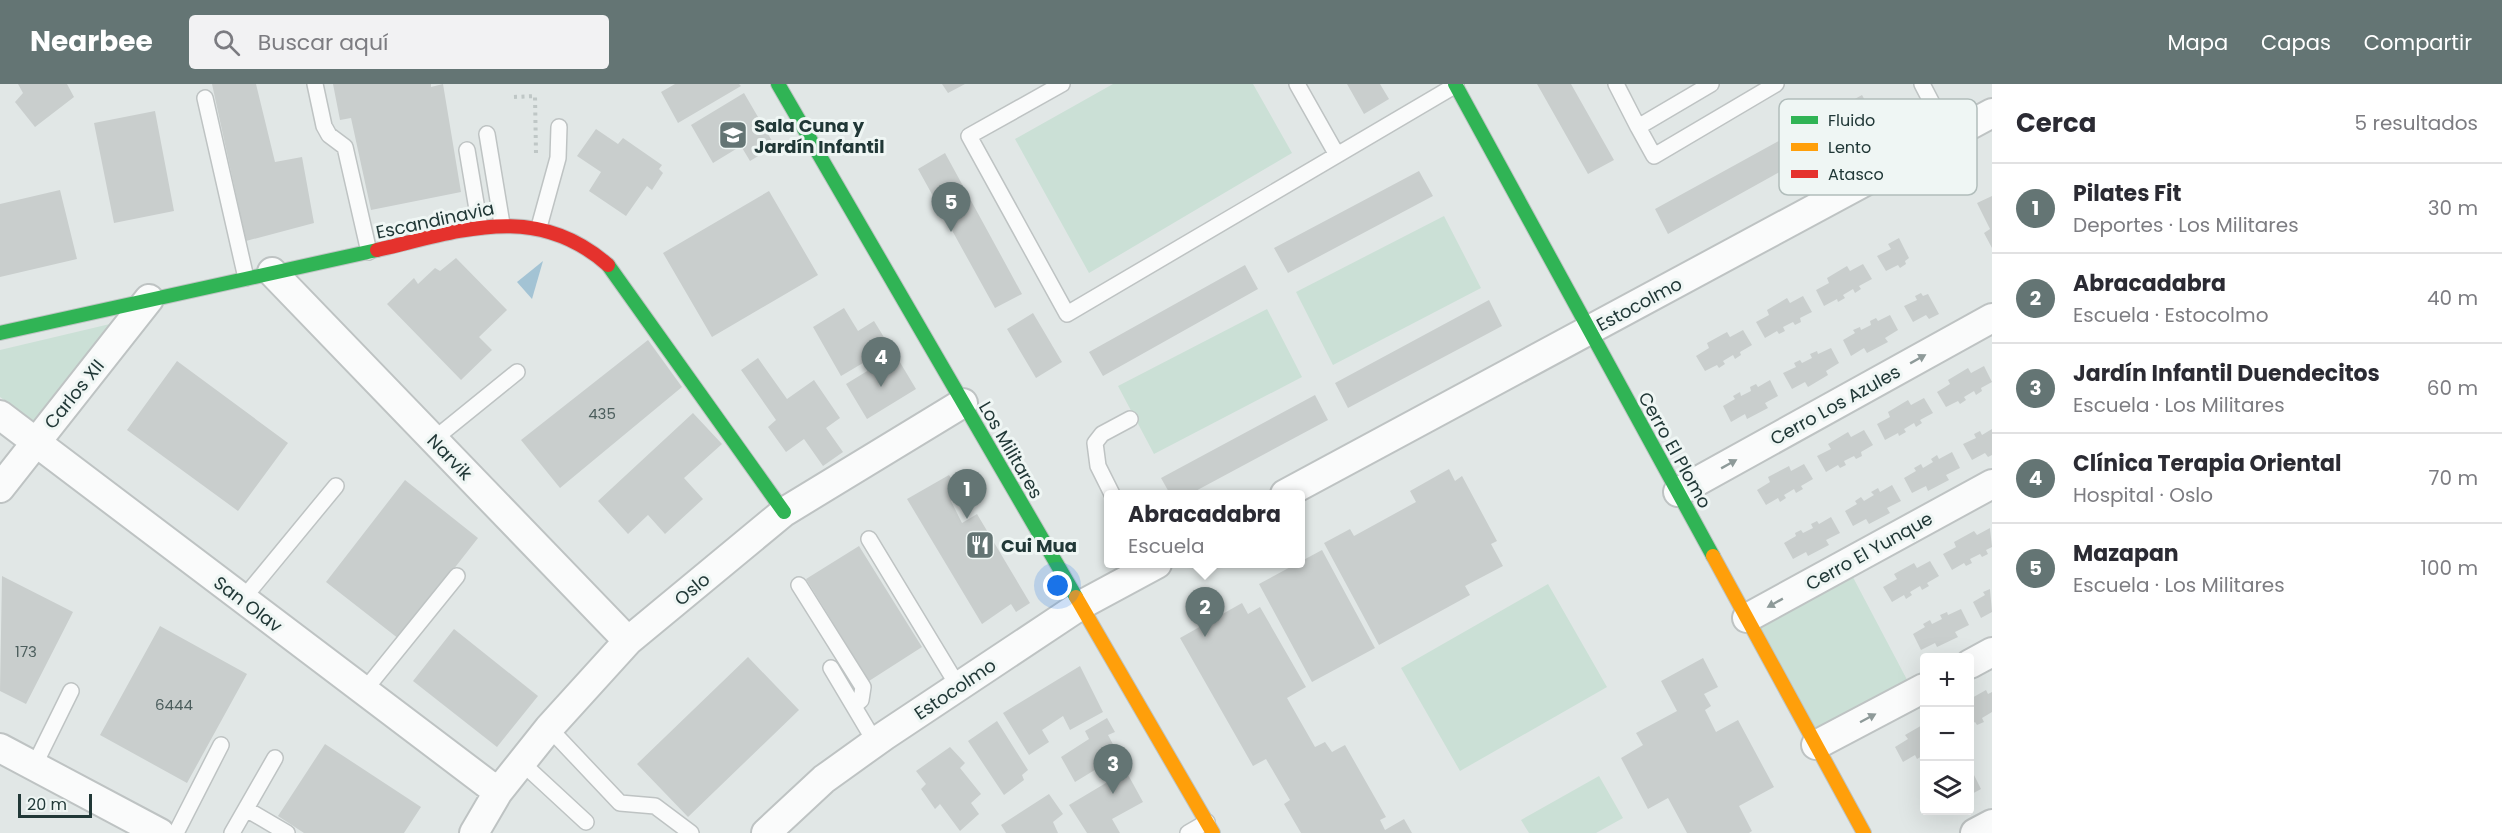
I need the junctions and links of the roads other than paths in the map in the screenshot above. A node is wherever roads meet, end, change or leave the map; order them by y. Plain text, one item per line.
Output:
1 (315, 84) edge
2 (778, 84) edge
3 (1062, 84) edge
4 (1297, 84) edge
5 (1616, 84) edge
6 (1710, 84) edge
7 (1776, 84) edge
8 (1922, 84) edge
9 (1456, 85) edge
10 (205, 98) dead end
11 (1930, 99) edge
12 (1992, 113) edge
13 (1977, 121) edge
14 (559, 127) dead end
15 (1638, 127) junction
16 (487, 134) dead end
17 (467, 150) dead end
18 (1337, 155) dead end
19 (1840, 195) edge
20 (502, 224) junction
21 (480, 227) junction
22 (539, 227) junction
23 (369, 252) junction
24 (259, 275) junction
25 (149, 300) junction
26 (1992, 318) edge
27 (1590, 330) junction
28 (0, 333) edge
29 (517, 372) dead end
30 (963, 403) junction
31 (0, 415) edge
32 (1130, 419) dead end
33 (434, 440) junction
34 (36, 442) junction
35 (1992, 484) edge
36 (336, 486) dead end
37 (0, 488) edge
38 (1110, 490) edge
39 (1294, 490) edge
40 (1678, 492) junction
41 (784, 512) junction
42 (869, 539) dead end
43 (1150, 568) edge
44 (457, 576) dead end
45 (799, 585) dead end
46 (242, 600) junction
47 (1081, 605) junction
48 (1747, 618) junction
49 (628, 641) junction
50 (1992, 652) edge
51 (1974, 662) edge
52 (831, 668) dead end
53 (958, 686) junction
54 (1920, 690) edge
55 (71, 691) dead end
56 (364, 692) junction
57 (854, 706) junction
58 (549, 728) junction
59 (875, 742) junction
60 (221, 745) dead end
61 (1816, 745) junction
62 (0, 748) edge
63 (275, 758) dead end
64 (521, 762) junction
65 (34, 766) junction
66 (498, 792) junction
67 (246, 809) junction
68 (586, 822) dead end
69 (1992, 824) edge
70 (1210, 828) edge
71 (152, 831) edge
72 (176, 833) edge
73 (232, 833) edge
74 (287, 833) edge
75 (474, 833) edge
76 (691, 833) edge
77 (766, 833) edge
78 (1188, 833) edge
79 (1864, 833) edge
80 (1975, 833) edge

1 - 23 lane
2 - 30 street, Los Militares
3 - 9 lane
4 - 18 lane
5 - 15 lane
6 - 15 lane
7 - 15 lane
8 - 11 lane
9 - 27 street, Cerro El Plomo
10 - 24 lane
12 - 13 street, Estocolmo
14 - 22 lane
16 - 20 lane
17 - 21 lane
19 - 27 street, Estocolmo
20 - 21 street, Escandinavia
20 - 22 street, Escandinavia
21 - 23 street, Escandinavia
22 - 41 street, Escandinavia
23 - 24 street, Escandinavia
24 - 25 street, Escandinavia
24 - 33 street, Narvik
25 - 28 street, Escandinavia
25 - 34 street, Carlos XII
40 -> 26 street, Cerro Los Azules
27 - 39 street, Estocolmo
27 - 40 street, Cerro El Plomo
29 - 33 lane
30 - 41 street, Oslo
30 - 47 street, Los Militares
31 - 34 street, San Olav
32 - 38 lane
33 - 49 street, Narvik
34 - 37 street, Carlos XII
34 - 46 street, San Olav
35 -> 48 street, Cerro El Yunque
36 - 46 lane
40 - 48 street, Cerro El Plomo
41 - 49 street, Oslo
42 - 53 lane
43 - 47 street, Estocolmo
44 - 56 lane
45 - 57 lane
46 - 56 street, San Olav
47 - 53 street, Estocolmo
47 - 70 street, Los Militares
48 - 61 street, Cerro El Plomo
49 - 58 street, Oslo
50 - 51 street
52 - 57 lane
53 - 59 street, Estocolmo
61 -> 54 street
55 - 65 lane
56 - 66 street, San Olav
57 - 59 lane
58 - 64 street, Oslo
58 - 76 lane
59 - 77 street, Estocolmo
60 - 72 lane
61 - 79 street, Cerro El Plomo
62 - 65 street
63 - 67 lane
64 - 66 street, Oslo
64 - 68 lane
65 - 71 street
66 - 75 street, Oslo
67 - 73 lane
67 - 74 lane
69 - 80 street
70 - 78 lane

